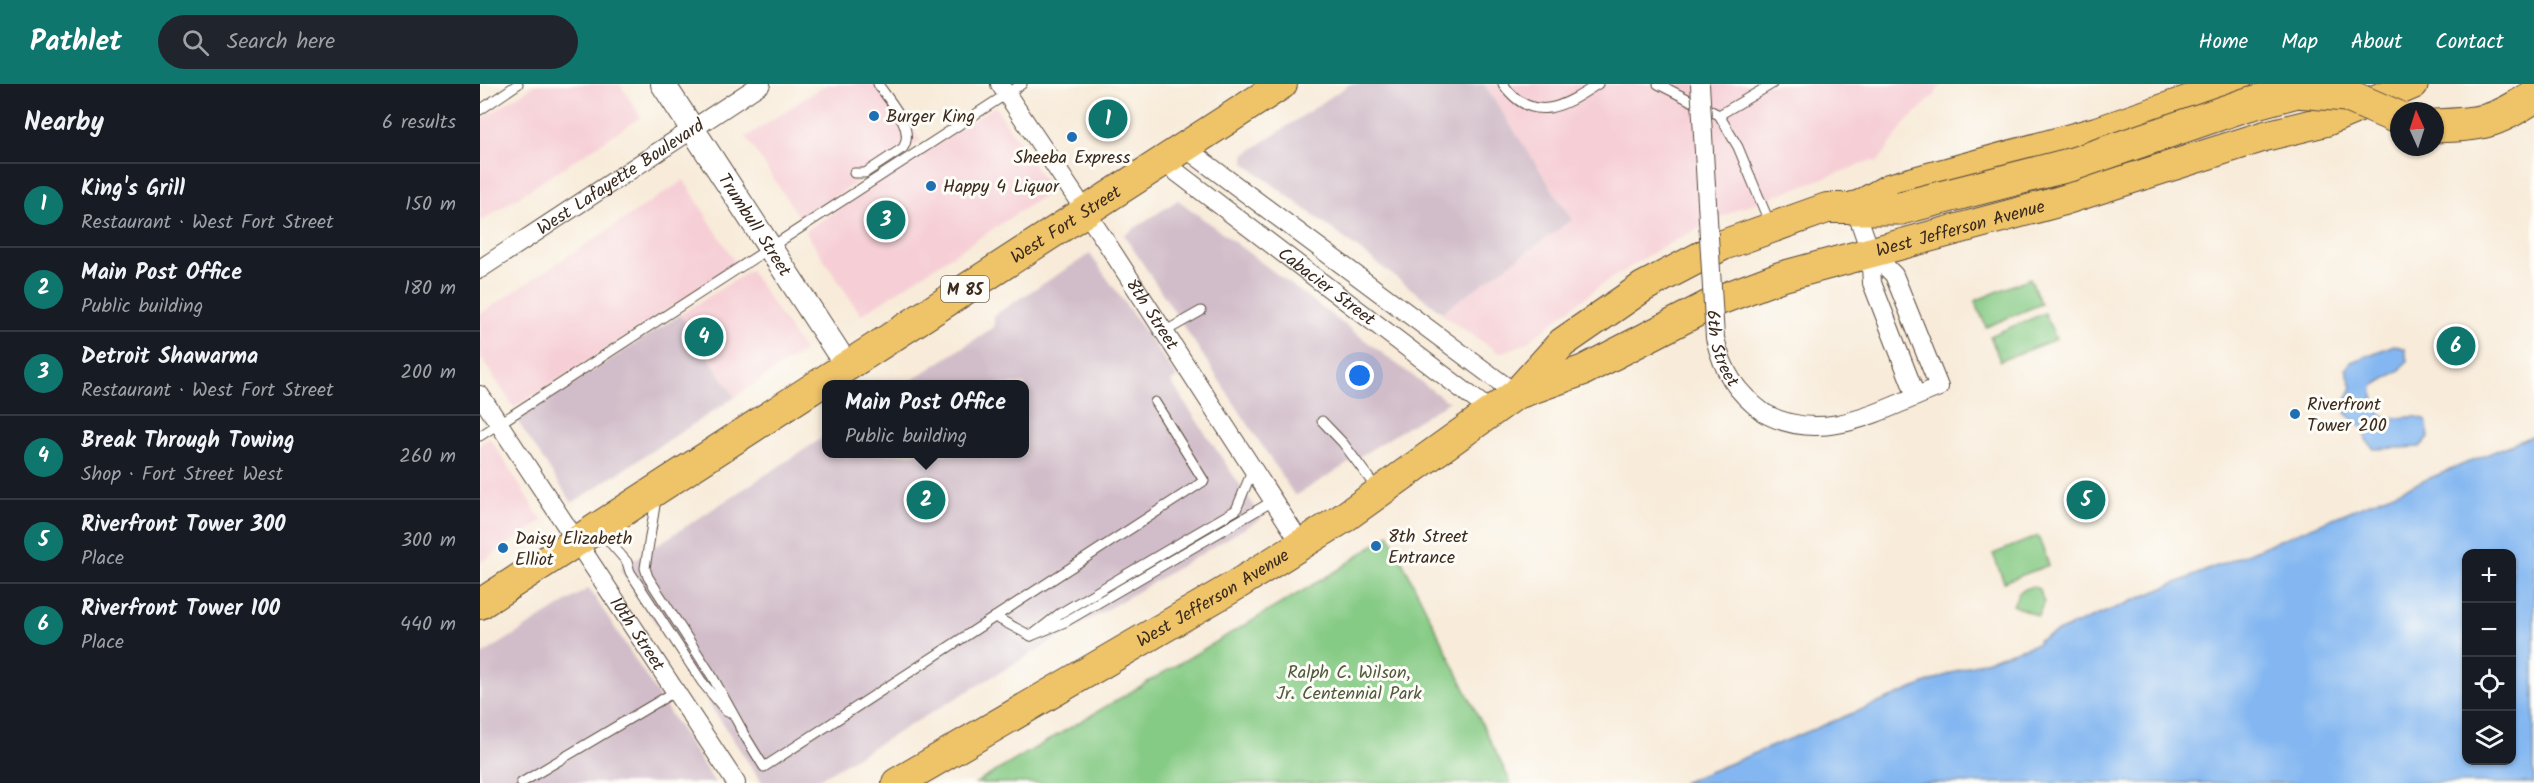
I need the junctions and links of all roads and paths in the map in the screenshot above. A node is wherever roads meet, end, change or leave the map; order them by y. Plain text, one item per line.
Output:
1 (519, 84) edge
2 (663, 84) edge
3 (761, 84) edge
4 (878, 84) edge
5 (1282, 84) edge
6 (1503, 84) edge
7 (1598, 84) edge
8 (1658, 84) edge
9 (1700, 84) edge
10 (1772, 84) edge
11 (2236, 84) edge
12 (2413, 84) edge
13 (1010, 87) edge
14 (2534, 96) edge
15 (480, 110) edge
16 (2390, 114) edge
17 (1719, 115) junction
18 (2444, 126) edge
19 (694, 130) junction
20 (1173, 154) junction
21 (854, 173) dead end
22 (1855, 208) junction
23 (1084, 212) junction
24 (1807, 216) junction
25 (1772, 228) junction
26 (770, 249) junction
27 (1870, 251) junction
28 (480, 269) edge
29 (1719, 300) junction
30 (1201, 311) dead end
31 (1164, 332) junction
32 (847, 366) junction
33 (826, 380) edge
34 (822, 382) edge
35 (480, 394) edge
36 (1516, 394) junction
37 (1916, 396) junction
38 (1155, 402) dead end
39 (1492, 412) junction
40 (1322, 421) dead end
41 (499, 424) junction
42 (480, 436) edge
43 (1253, 469) junction
44 (657, 491) junction
45 (1380, 493) junction
46 (1274, 501) junction
47 (589, 536) junction
48 (1302, 545) junction
49 (480, 604) edge
50 (995, 616) junction
51 (1030, 636) junction
52 (676, 690) junction
53 (740, 728) junction
54 (521, 783) edge
55 (736, 783) edge
56 (897, 783) edge

1 - 15 lane
2 - 19 street, Trumbull Street
3 - 19 street, West Lafayette Boulevard
4 - 21 lane
5 - 20 main road, M 85
6 - 7 lane
8 - 17 lane
9 - 37 street, 6th Street, bridge
10 - 17 lane
11 - 22 main road, West Jefferson Avenue
12 - 27 main road, West Jefferson Avenue
13 - 23 street, 8th Street
13 - 26 lane
14 - 18 highway
16 - 22 highway, bridge
17 - 25 lane
19 - 26 street, Trumbull Street
19 - 28 street, West Lafayette Boulevard
20 - 23 main road, West Fort Street / M 85
20 - 36 street, Cabacier Street
20 - 39 street, Cabacier Street
22 - 24 main road, West Jefferson Avenue
22 - 27 street
23 - 31 street, 8th Street
23 - 32 main road, West Fort Street / M 85
24 - 25 main road, West Jefferson Avenue
24 - 29 main road
25 - 36 main road, West Jefferson Avenue
26 - 32 street, Trumbull Street
26 - 41 lane
27 - 29 main road, West Jefferson Avenue
27 - 37 street
27 - 37 street, 6th Street
29 - 36 main road, West Jefferson Avenue
30 - 31 lane
31 - 43 street, 8th Street
32 - 33 main road, M 85
34 - 44 main road, M 85
35 - 41 street, 10th Street
36 - 39 main road, West Jefferson Avenue
38 - 50 lane
39 - 45 main road, West Jefferson Avenue
40 - 45 lane
41 - 42 lane
41 - 47 street, 10th Street
43 - 46 street, 8th Street
43 - 51 lane
44 - 47 main road, M 85
44 - 53 lane
45 - 48 main road, West Jefferson Avenue
46 - 48 street, 8th Street
46 - 51 lane
47 - 49 main road, M 85
47 - 52 street, 10th Street
47 - 53 lane
48 - 56 main road, West Jefferson Avenue
50 - 51 lane
50 - 53 lane
52 - 54 lane
52 - 55 street, 10th Street

